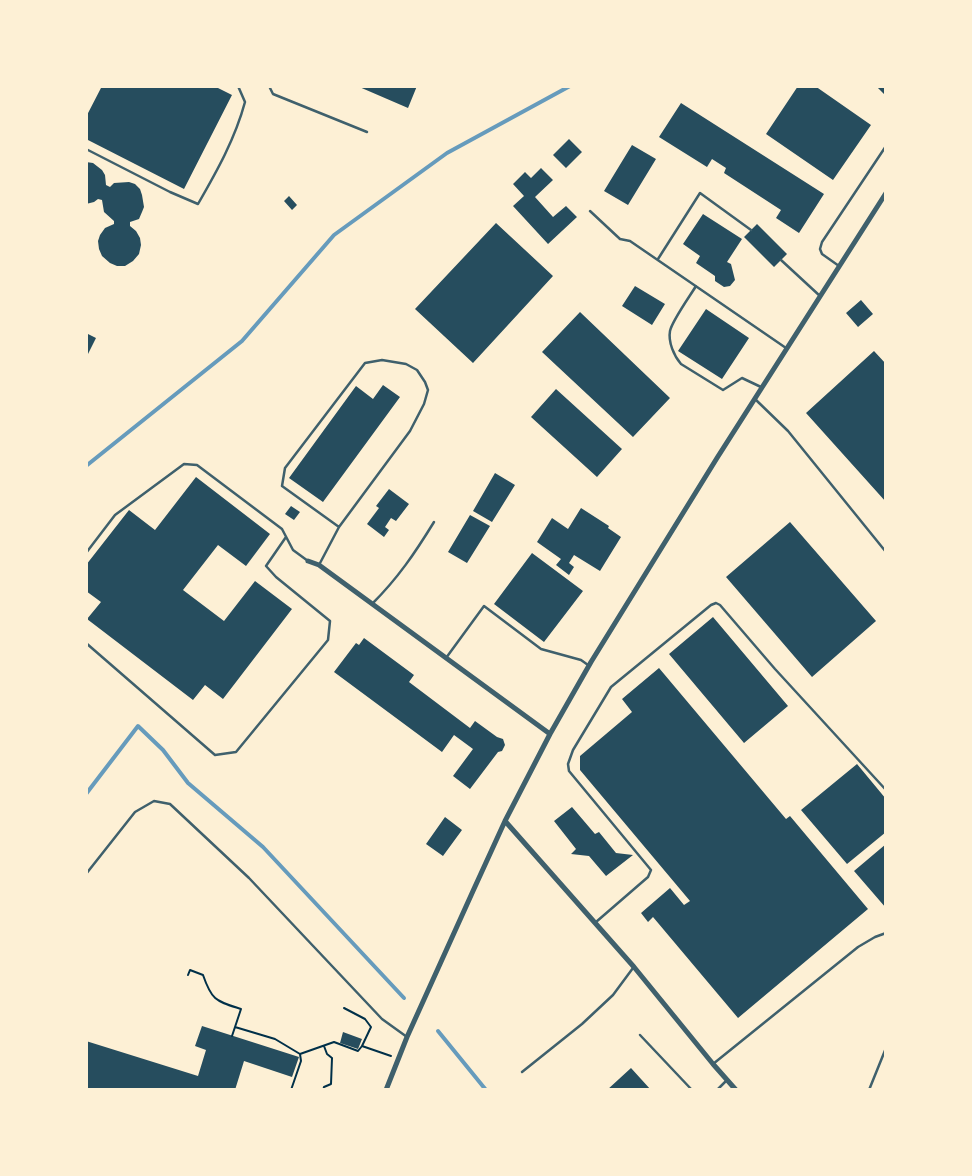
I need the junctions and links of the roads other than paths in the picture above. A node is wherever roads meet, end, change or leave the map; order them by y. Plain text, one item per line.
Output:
1 (238, 86) edge
2 (269, 86) edge
3 (367, 132) dead end
4 (886, 146) edge
5 (86, 149) edge
6 (886, 193) edge
7 (590, 210) dead end
8 (751, 230) dead end
9 (658, 260) junction
10 (780, 260) dead end
11 (839, 266) junction
12 (696, 286) junction
13 (820, 296) junction
14 (787, 348) junction
15 (762, 387) junction
16 (755, 399) junction
17 (434, 522) dead end
18 (339, 527) junction
19 (286, 537) junction
20 (886, 552) edge
21 (86, 553) edge
22 (308, 561) joint
23 (319, 565) junction
24 (372, 604) junction
25 (86, 643) edge
26 (446, 658) junction
27 (590, 665) junction
28 (550, 734) junction
29 (886, 790) edge
30 (505, 821) junction
31 (86, 874) edge
32 (595, 922) junction
33 (886, 933) edge
34 (634, 967) junction
35 (640, 1035) dead end
36 (406, 1037) junction
37 (886, 1048) edge
38 (713, 1064) junction
39 (522, 1072) dead end
40 (727, 1080) junction
41 (386, 1090) edge
42 (692, 1090) edge
43 (717, 1090) edge
44 (736, 1090) edge
45 (869, 1090) edge

1 - 5 lane
2 - 3 lane
4 - 11 lane
6 - 11 street
7 - 9 lane
8 - 9 lane
9 - 12 lane
10 - 13 lane
11 - 13 street
12 - 14 lane
12 - 15 lane
13 - 14 street
14 - 15 street
15 - 16 street
16 - 20 lane
16 - 27 street
17 - 24 lane
18 - 18 lane
18 - 23 lane
19 - 21 lane
19 - 22 lane
19 - 25 lane
22 - 23 street
23 - 24 street
24 - 26 street
26 - 27 lane
26 - 28 street
27 - 28 street
28 - 30 street
29 - 32 lane
30 - 32 street
30 - 36 street
31 - 36 lane
32 - 34 street
33 - 38 lane
34 - 38 street
34 - 39 lane
35 - 42 lane
36 - 41 street
37 - 45 lane
38 - 40 street
40 - 43 lane
40 - 44 street

